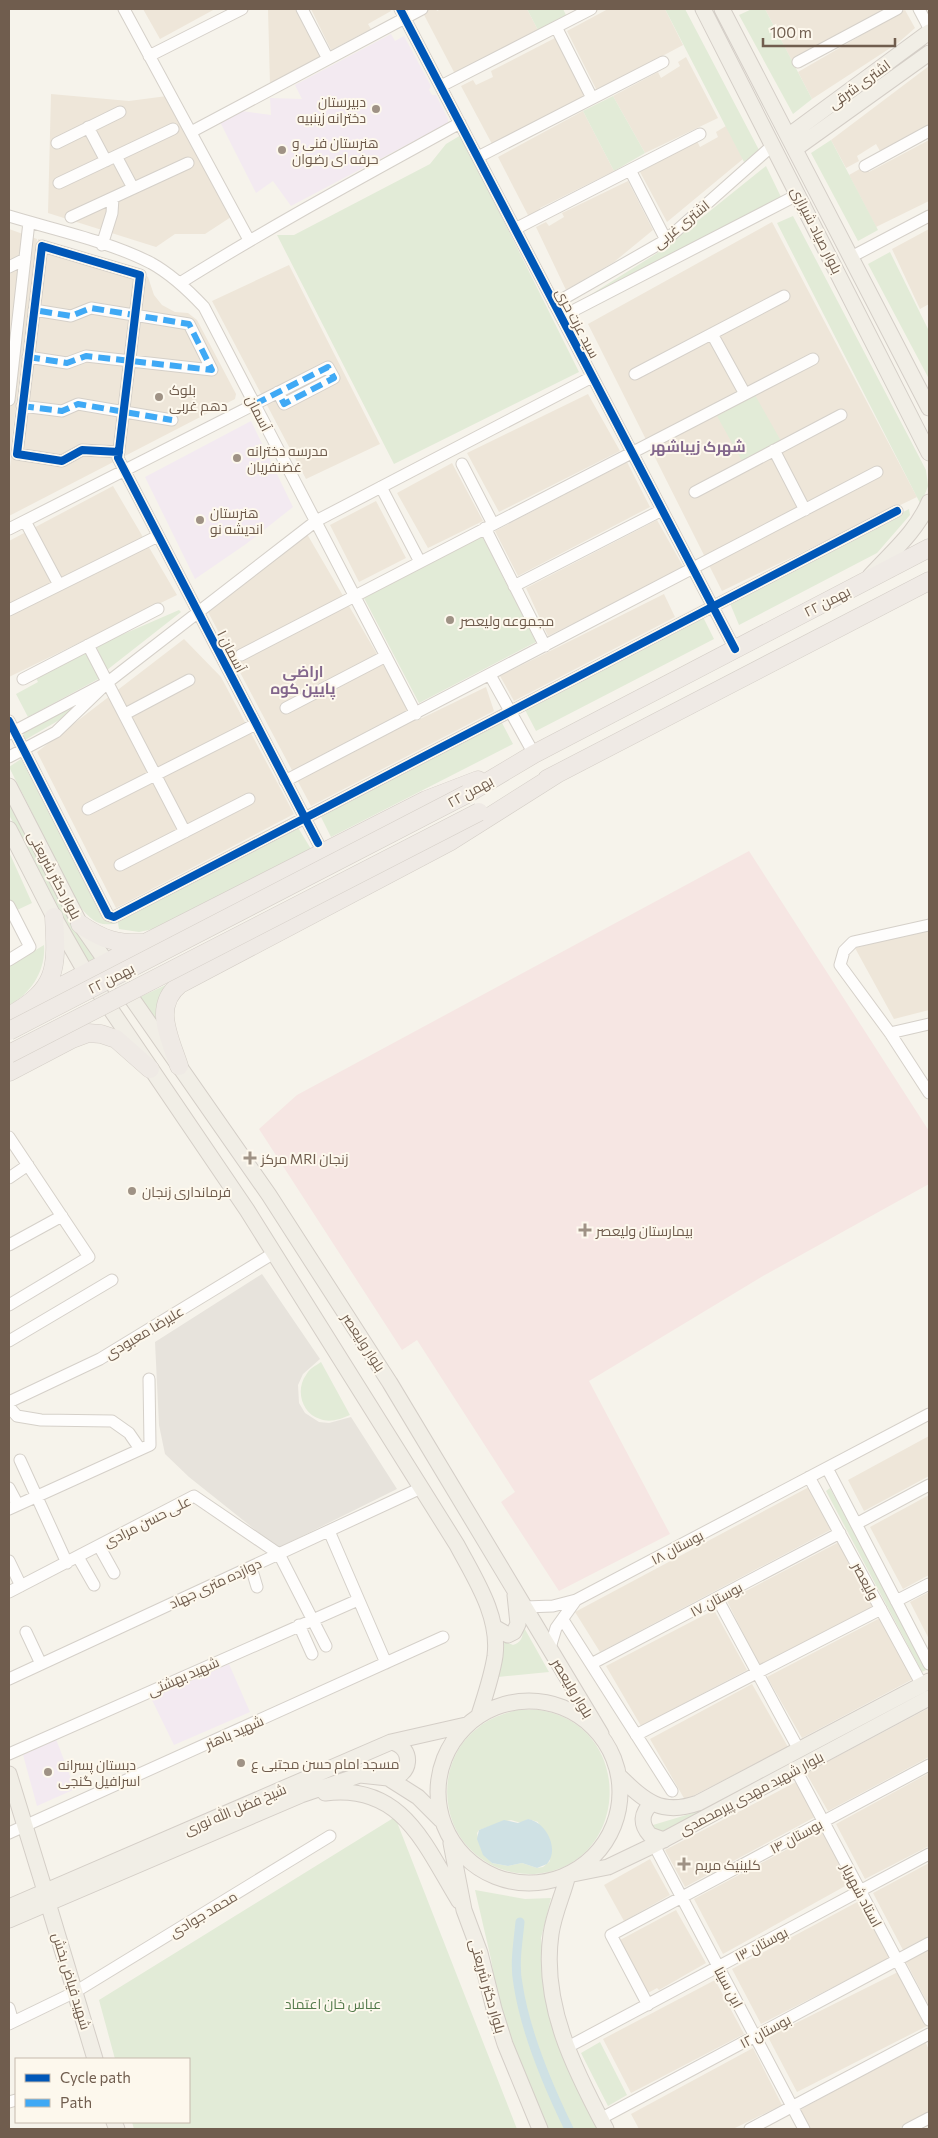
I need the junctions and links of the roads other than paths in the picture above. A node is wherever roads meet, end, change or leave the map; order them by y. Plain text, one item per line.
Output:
1 (124, 9) edge
2 (242, 9) edge
3 (302, 9) edge
4 (422, 9) edge
5 (591, 9) edge
6 (703, 9) edge
7 (722, 9) edge
8 (897, 9) edge
9 (919, 9) edge
10 (402, 13) edge
11 (556, 27) junction
12 (929, 28) edge
13 (929, 32) edge
14 (929, 53) edge
15 (149, 56) junction
16 (328, 59) junction
17 (663, 62) dead end
18 (798, 62) dead end
19 (441, 86) junction
20 (592, 98) junction
21 (120, 112) dead end
22 (460, 123) junction
23 (88, 127) junction
24 (173, 129) dead end
25 (929, 131) edge
26 (190, 132) junction
27 (700, 134) dead end
28 (57, 143) dead end
29 (791, 143) junction
30 (773, 145) junction
31 (478, 157) junction
32 (111, 159) junction
33 (188, 163) dead end
34 (865, 166) dead end
35 (630, 170) junction
36 (59, 184) dead end
37 (133, 188) junction
38 (799, 194) junction
39 (113, 198) junction
40 (9, 216) edge
41 (929, 216) edge
42 (71, 217) dead end
43 (29, 222) junction
44 (515, 229) junction
45 (249, 240) junction
46 (666, 240) junction
47 (102, 245) junction
48 (851, 257) junction
49 (25, 259) junction
50 (9, 266) edge
51 (180, 283) junction
52 (572, 294) junction
53 (784, 296) dead end
54 (554, 304) junction
55 (578, 308) junction
56 (34, 310) junction
57 (135, 315) junction
58 (561, 317) junction
59 (712, 334) junction
60 (28, 357) junction
61 (813, 359) dead end
62 (129, 361) junction
63 (636, 374) dead end
64 (592, 377) junction
65 (278, 392) dead end
66 (745, 394) junction
67 (9, 400) edge
68 (255, 404) junction
69 (22, 406) junction
70 (929, 408) edge
71 (124, 411) junction
72 (841, 416) dead end
73 (172, 420) dead end
74 (774, 450) junction
75 (119, 452) junction
76 (632, 453) junction
77 (929, 453) edge
78 (462, 464) dead end
79 (124, 470) junction
80 (877, 472) dead end
81 (381, 487) junction
82 (695, 492) dead end
83 (929, 502) edge
84 (662, 510) junction
85 (806, 510) junction
86 (897, 511) dead end
87 (25, 521) junction
88 (316, 521) junction
89 (489, 526) junction
90 (9, 529) edge
91 (158, 536) junction
92 (929, 548) edge
93 (420, 562) junction
94 (693, 569) junction
95 (929, 581) edge
96 (864, 582) junction
97 (59, 585) junction
98 (514, 586) junction
99 (355, 596) junction
100 (712, 606) junction
101 (158, 609) dead end
102 (9, 610) edge
103 (198, 612) junction
104 (88, 645) junction
105 (545, 646) junction
106 (735, 649) junction
107 (241, 655) dead end
108 (386, 656) junction
109 (490, 675) junction
110 (23, 679) dead end
111 (189, 680) dead end
112 (108, 682) junction
113 (286, 708) dead end
114 (510, 710) junction
115 (125, 714) junction
116 (416, 714) junction
117 (256, 724) junction
118 (10, 728) edge
119 (23, 749) junction
120 (534, 754) junction
121 (9, 757) edge
122 (514, 766) junction
123 (557, 774) junction
124 (156, 775) junction
125 (286, 782) junction
126 (9, 786) edge
127 (249, 799) dead end
128 (88, 809) dead end
129 (304, 818) junction
130 (9, 829) edge
131 (184, 832) junction
132 (318, 843) dead end
133 (120, 865) dead end
134 (9, 906) edge
135 (54, 917) junction
136 (12, 919) edge
137 (80, 924) junction
138 (929, 925) edge
139 (182, 926) junction
140 (145, 943) junction
141 (9, 960) edge
142 (107, 962) junction
143 (207, 970) junction
144 (86, 973) junction
145 (33, 1001) junction
146 (10, 1021) edge
147 (929, 1024) edge
148 (890, 1033) junction
149 (9, 1054) edge
150 (35, 1058) junction
151 (179, 1066) junction
152 (150, 1069) junction
153 (9, 1072) edge
154 (929, 1093) edge
155 (9, 1136) edge
156 (28, 1165) junction
157 (9, 1178) edge
158 (269, 1196) junction
159 (247, 1210) junction
160 (62, 1216) junction
161 (9, 1245) edge
162 (274, 1253) junction
163 (112, 1280) dead end
164 (9, 1305) edge
165 (9, 1341) edge
166 (149, 1379) dead end
167 (9, 1402) edge
168 (9, 1407) edge
169 (929, 1414) edge
170 (140, 1449) junction
171 (20, 1460) dead end
172 (827, 1468) junction
173 (810, 1477) junction
174 (929, 1485) edge
175 (9, 1488) edge
176 (421, 1488) junction
177 (36, 1496) junction
178 (13, 1507) edge
179 (856, 1524) junction
180 (329, 1531) junction
181 (840, 1533) junction
182 (99, 1546) junction
183 (279, 1554) junction
184 (78, 1557) junction
185 (9, 1561) edge
186 (67, 1563) junction
187 (251, 1567) junction
188 (114, 1573) dead end
189 (94, 1584) dead end
190 (929, 1584) edge
191 (22, 1586) junction
192 (257, 1587) dead end
193 (515, 1589) junction
194 (9, 1592) edge
195 (717, 1598) junction
196 (358, 1600) junction
197 (576, 1600) junction
198 (896, 1601) junction
199 (525, 1607) junction
200 (881, 1609) junction
201 (312, 1619) junction
202 (563, 1620) junction
203 (299, 1624) junction
204 (494, 1627) junction
205 (26, 1632) dead end
206 (443, 1637) dead end
207 (326, 1646) dead end
208 (550, 1648) junction
209 (312, 1654) dead end
210 (386, 1663) junction
211 (41, 1664) junction
212 (591, 1664) junction
213 (929, 1664) edge
214 (757, 1673) junction
215 (9, 1679) edge
216 (927, 1688) edge
217 (479, 1715) junction
218 (466, 1725) junction
219 (601, 1734) junction
220 (636, 1735) junction
221 (391, 1742) junction
222 (798, 1750) junction
223 (9, 1754) edge
224 (929, 1765) edge
225 (796, 1770) junction
226 (9, 1774) edge
227 (619, 1776) junction
228 (388, 1778) junction
229 (672, 1791) dead end
230 (302, 1795) junction
231 (652, 1803) junction
232 (441, 1820) junction
233 (823, 1822) junction
234 (25, 1826) junction
235 (9, 1833) edge
236 (330, 1836) dead end
237 (450, 1839) junction
238 (659, 1842) junction
239 (929, 1854) edge
240 (568, 1875) junction
241 (860, 1891) junction
242 (47, 1897) junction
243 (682, 1897) junction
244 (9, 1906) edge
245 (464, 1910) junction
246 (9, 1920) edge
247 (929, 1943) edge
248 (897, 1960) junction
249 (718, 1967) junction
250 (75, 1992) junction
251 (648, 2004) junction
252 (9, 2008) edge
253 (929, 2020) edge
254 (11, 2023) edge
255 (929, 2034) edge
256 (755, 2036) junction
257 (566, 2048) junction
258 (95, 2058) edge
259 (793, 2107) junction
260 (929, 2118) edge
261 (603, 2124) edge
262 (540, 2129) edge
263 (750, 2129) edge
264 (804, 2129) edge
265 (908, 2129) edge

1 - 15 street
2 - 15 street
3 - 16 street
4 - 10 street
5 - 11 street
6 - 30 main road, بلوار صیاد شیرازی
7 - 29 main road, بلوار صیاد شیرازی
8 - 18 street
9 - 12 street
10 - 16 street
10 - 19 street, سید عزت حری
11 - 19 street
11 - 20 street
13 - 29 main road, اشتری شرقی
14 - 29 main road, اشتری شرقی
15 - 26 street
16 - 26 street
17 - 20 street
19 - 22 street, سید عزت حری
20 - 31 street
21 - 23 street
22 - 31 street, سید عزت حری
22 - 45 street
23 - 28 street
23 - 32 street
24 - 32 street
25 - 34 street
26 - 45 street
27 - 35 street
29 - 48 main road, بلوار صیاد شیرازی
30 - 38 main road, بلوار صیاد شیرازی
30 - 46 street, اشتری غربی
31 - 44 street, سید عزت حری
32 - 36 street
32 - 37 street
33 - 37 street
35 - 44 street
35 - 46 street
37 - 39 street
38 - 55 street, اشتری غربی
38 - 77 main road, بلوار صیاد شیرازی
39 - 42 street
39 - 47 street
40 - 43 street, آسمان
41 - 48 street
43 - 47 street, آسمان
43 - 49 street
44 - 54 street, سید عزت حری
45 - 51 street
46 - 52 street, اشتری غربی
47 - 51 street, آسمان
48 - 70 main road, بلوار صیاد شیرازی
49 - 50 street
49 - 67 street
51 - 68 street, آسمان
52 - 54 street, اشتری غربی
52 - 55 street
53 - 59 street
54 - 58 street, سید عزت حری
55 - 58 street, اشتری غربی
56 - 57 street
56 - 57 street
56 - 60 street
57 - 62 street
57 - 62 street
58 - 64 street, سید عزت حری
59 - 63 street
59 - 66 street
60 - 62 street
60 - 69 street
61 - 66 street
62 - 71 street
64 - 76 street, سید عزت حری
64 - 81 street
65 - 68 street
66 - 76 street
68 - 79 street
68 - 88 street, آسمان
69 - 71 street
69 - 75 street
71 - 73 street
71 - 75 street
72 - 74 street
74 - 82 street
74 - 85 street
75 - 79 street, آسمان ۱
76 - 84 street, سید عزت حری
76 - 89 street
78 - 89 street
79 - 87 street
79 - 91 street, آسمان ۱
80 - 85 street
81 - 88 street
81 - 93 street
83 - 96 main road
84 - 94 street, سید عزت حری
84 - 98 street
85 - 94 street
86 - 100 street
87 - 90 street
87 - 97 street
88 - 99 street, آسمان
88 - 103 street
89 - 93 street
89 - 98 street
91 - 97 street
91 - 103 street, آسمان ۱
92 - 96 highway, ۲۲ بهمن
93 - 99 street
94 - 100 street, سید عزت حری
94 - 105 street
95 - 123 highway, ۲۲ بهمن
96 - 106 highway, ۲۲ بهمن
97 - 102 street
98 - 105 street
99 - 107 street
99 - 108 street, آسمان
100 - 106 street, سید عزت حری
100 - 114 street
101 - 104 street
103 - 112 street
103 - 117 street, آسمان ۱
104 - 110 street
104 - 112 street
105 - 109 street
106 - 120 highway, ۲۲ بهمن
108 - 113 street
108 - 116 street, آسمان
109 - 114 street
109 - 116 street
111 - 115 street
112 - 115 street
112 - 118 street
112 - 119 street
114 - 120 street
114 - 129 street
115 - 124 street
116 - 125 street
117 - 124 street
117 - 125 street, آسمان ۱
118 - 119 street
119 - 121 street
119 - 129 street
120 - 122 highway, ۲۲ بهمن
122 - 139 highway
122 - 146 highway, ۲۲ بهمن, bridge
123 - 143 highway
123 - 149 highway, ۲۲ بهمن, bridge
124 - 128 street
124 - 131 street
125 - 129 street, آسمان ۱
126 - 137 main road, بلوار دکتر شریعتی
127 - 131 street
129 - 132 street, آسمان ۱
130 - 135 main road, بلوار دکتر شریعتی
131 - 133 street
134 - 136 street
135 - 144 main road, بلوار دکتر شریعتی
135 - 145 highway
136 - 141 street
137 - 140 highway
137 - 142 main road, بلوار دکتر شریعتی
138 - 148 street
139 - 140 highway
139 - 143 highway
140 - 142 highway
142 - 144 highway
142 - 151 main road, بلوار ولیعصر
143 - 151 highway
144 - 145 highway
144 - 152 main road, بلوار ولیعصر
145 - 146 highway
146 - 150 highway
147 - 148 street
148 - 154 street
150 - 152 highway
150 - 153 highway
151 - 158 main road, بلوار ولیعصر
152 - 159 main road, بلوار ولیعصر
155 - 156 street
156 - 157 street
156 - 160 street
158 - 159 main road
158 - 193 main road, بلوار ولیعصر
159 - 162 main road, بلوار ولیعصر
160 - 161 street
160 - 164 street
162 - 167 street, علیرضا معبودی
162 - 176 main road, بلوار ولیعصر
163 - 165 street
166 - 170 street
168 - 170 street
169 - 172 street, بوستان ۱۸
170 - 177 street
171 - 177 street
172 - 173 street, بوستان ۱۸
172 - 179 street, ولیعصر
173 - 181 street, ولیعصر
173 - 197 street, بوستان ۱۸
174 - 179 street
175 - 178 street
176 - 180 street, دوازده متری جهاد
176 - 204 main road, بلوار ولیعصر
177 - 178 street
177 - 186 street
179 - 198 street, ولیعصر
180 - 183 street, دوازده متری جهاد
180 - 196 street
181 - 195 street, بوستان ۱۷
181 - 200 street, ولیعصر
182 - 183 street, علی حسن مرادی
182 - 184 street, علی حسن مرادی
182 - 188 street
183 - 187 street, دوازده متری جهاد
183 - 201 street
184 - 186 street, علی حسن مرادی
184 - 189 street
185 - 191 street
186 - 191 street, علی حسن مرادی
187 - 192 street
187 - 211 street, دوازده متری جهاد
190 - 198 street
191 - 194 street, علی حسن مرادی
193 - 199 main road, بلوار ولیعصر
193 - 204 main road
195 - 212 street, بوستان ۱۷
195 - 214 street
196 - 201 street, شهید بهشتی
196 - 210 street
197 - 199 street
197 - 202 street, بوستان ۱۸
198 - 213 street, ولیعصر
199 - 208 main road, بلوار ولیعصر
200 - 214 street
200 - 216 street, ولیعصر
201 - 203 street, شهید بهشتی
201 - 207 street
202 - 208 street, بوستان ۱۸
202 - 212 street
203 - 209 street
203 - 223 street, شهید بهشتی
204 - 217 main road, بلوار ولیعصر
205 - 211 street
206 - 210 street, شهید باهنر
208 - 219 main road, بلوار ولیعصر
210 - 234 street, شهید باهنر
211 - 215 street, دوازده متری جهاد
212 - 220 street
214 - 220 street
214 - 222 street
216 - 222 main road, بلوار شهید مهدی پیرمحمدی
216 - 225 main road, بلوار شهید مهدی پیرمحمدی
217 - 218 main road
217 - 219 main road
218 - 221 main road, شیخ فضل الله نوری
218 - 232 main road
219 - 227 main road, بلوار ولیعصر
220 - 229 street
221 - 228 main road
221 - 242 main road, شیخ فضل الله نوری
222 - 231 main road, بلوار شهید مهدی پیرمحمدی
224 - 233 street, بوستان ۱۴
225 - 233 street, استاد شهریار
225 - 238 main road, بلوار شهید مهدی پیرمحمدی
226 - 234 main road, شهید فیاض بخش
227 - 231 main road
227 - 240 main road
228 - 230 main road, شیخ فضل الله نوری
228 - 232 main road, شیخ فضل الله نوری
230 - 242 main road, شیخ فضل الله نوری
230 - 245 main road
231 - 238 main road
232 - 237 main road
233 - 241 street, استاد شهریار
233 - 243 street, بوستان ۱۴
234 - 235 street, شهید باهنر
234 - 242 main road, شهید فیاض بخش
236 - 250 street, محمد جوادی
237 - 240 main road
237 - 245 main road, بلوار دکتر شریعتی
238 - 240 main road, بلوار شهید مهدی پیرمحمدی
238 - 243 street, ابن سینا
239 - 241 street, بوستان ۱۳
240 - 257 main road
241 - 248 street, استاد شهریار
241 - 249 street, بوستان ۱۳
242 - 244 main road, شیخ فضل الله نوری
242 - 246 main road, شیخ فضل الله نوری
242 - 250 main road, شهید فیاض بخش
243 - 249 street, ابن سینا
243 - 251 street, بوستان ۱۴
245 - 262 main road, بلوار دکتر شریعتی
247 - 248 street, بوستان ۱۲
248 - 253 street, استاد شهریار
248 - 256 street, بوستان ۱۲
249 - 251 street, بوستان ۱۳
249 - 256 street, ابن سینا
250 - 254 street, محمد جوادی
250 - 258 main road, شهید فیاض بخش
251 - 257 street, بوستان ۱۳
252 - 254 street
255 - 259 street
256 - 259 street, ابن سینا
256 - 261 street, بوستان ۱۲
257 - 261 main road
259 - 263 street
259 - 264 street, ابن سینا
260 - 265 street

